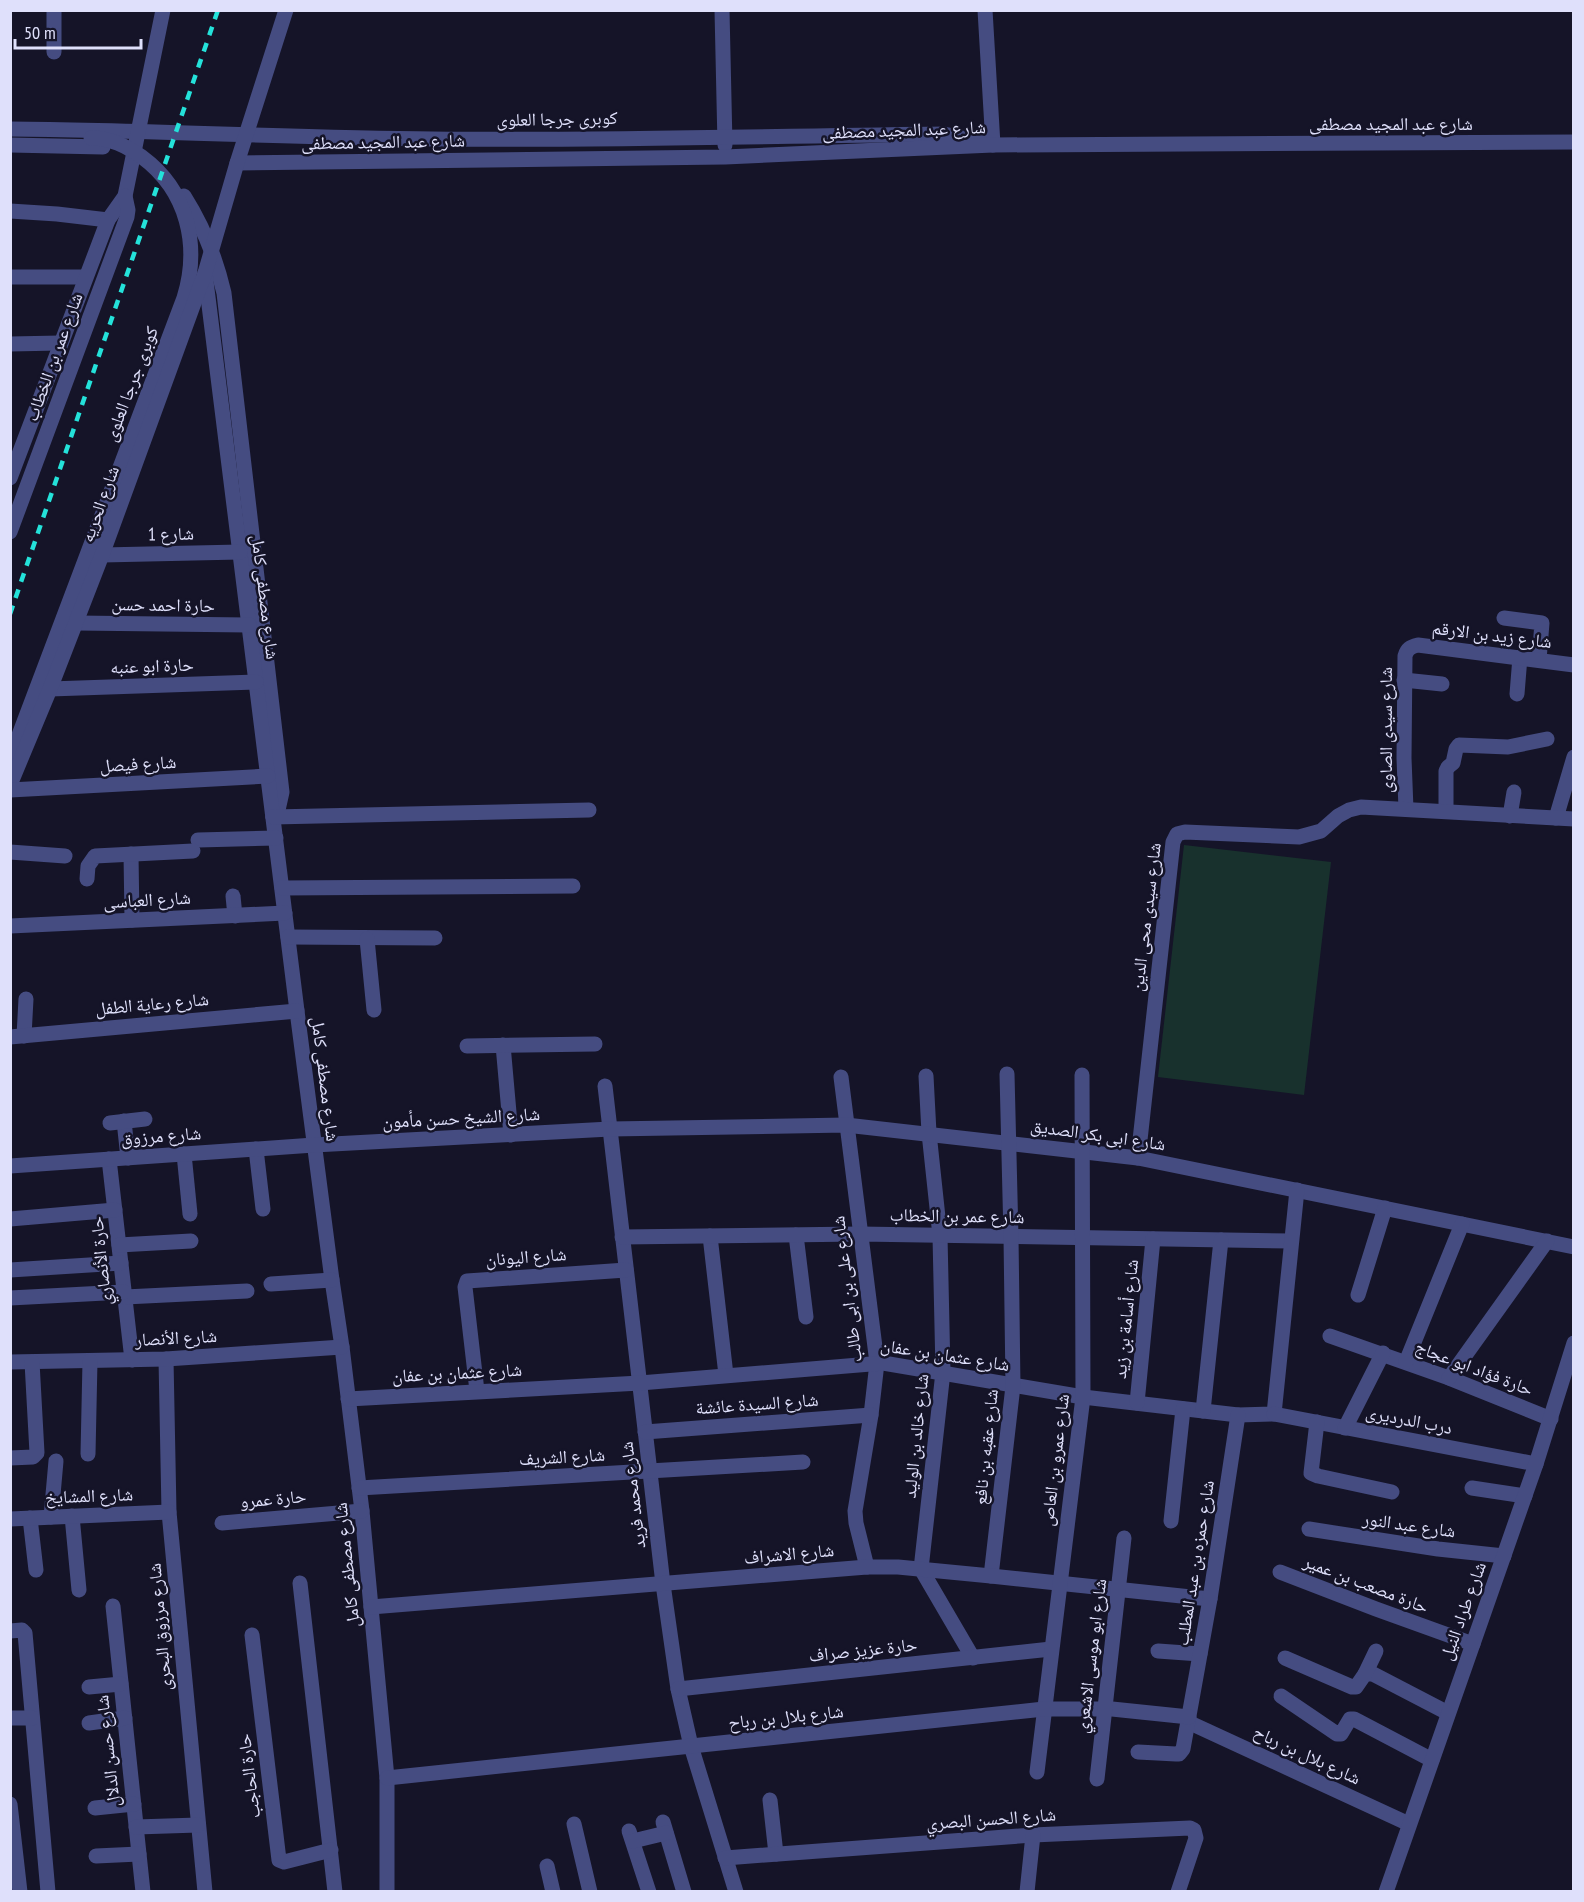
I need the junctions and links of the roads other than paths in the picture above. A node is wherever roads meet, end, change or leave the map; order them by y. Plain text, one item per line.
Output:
1 (54, 10) edge
2 (163, 10) edge
3 (286, 10) edge
4 (722, 10) edge
5 (985, 10) edge
6 (54, 52) dead end
7 (10, 121) edge
8 (140, 122) junction
9 (10, 129) edge
10 (120, 130) junction
11 (10, 138) edge
12 (1574, 142) edge
13 (10, 145) edge
14 (993, 146) junction
15 (726, 157) junction
16 (132, 160) junction
17 (237, 163) junction
18 (125, 196) junction
19 (10, 211) edge
20 (108, 220) junction
21 (205, 273) junction
22 (10, 277) edge
23 (85, 277) junction
24 (10, 344) edge
25 (60, 344) junction
26 (16, 447) edge
27 (10, 478) edge
28 (10, 532) edge
29 (240, 552) junction
30 (102, 555) junction
31 (1504, 618) dead end
32 (76, 623) junction
33 (249, 625) junction
34 (1407, 650) joint
35 (1520, 657) junction
36 (1539, 660) junction
37 (1574, 665) edge
38 (1404, 680) junction
39 (256, 682) junction
40 (1442, 684) dead end
41 (50, 689) junction
42 (1517, 694) dead end
43 (1547, 739) dead end
44 (1574, 758) edge
45 (10, 759) edge
46 (268, 776) junction
47 (10, 785) edge
48 (10, 790) edge
49 (1514, 792) dead end
50 (1406, 809) junction
51 (589, 810) dead end
52 (1446, 812) junction
53 (1510, 816) junction
54 (273, 817) junction
55 (1556, 818) junction
56 (1574, 819) edge
57 (276, 838) junction
58 (10, 852) edge
59 (131, 854) junction
60 (65, 856) dead end
61 (87, 879) dead end
62 (573, 886) dead end
63 (282, 888) junction
64 (233, 896) dead end
65 (285, 913) junction
66 (235, 916) junction
67 (132, 920) junction
68 (10, 926) edge
69 (288, 937) junction
70 (435, 938) dead end
71 (367, 939) junction
72 (26, 999) dead end
73 (374, 1010) dead end
74 (297, 1011) junction
75 (17, 1036) edge
76 (595, 1044) dead end
77 (503, 1045) junction
78 (467, 1046) dead end
79 (1006, 1074) dead end
80 (1082, 1075) dead end
81 (926, 1076) dead end
82 (841, 1077) dead end
83 (605, 1086) dead end
84 (145, 1119) dead end
85 (846, 1125) junction
86 (610, 1130) junction
87 (929, 1133) junction
88 (511, 1135) junction
89 (1009, 1142) junction
90 (314, 1145) junction
91 (256, 1149) junction
92 (1082, 1151) junction
93 (184, 1154) junction
94 (128, 1158) junction
95 (1138, 1158) junction
96 (109, 1159) junction
97 (10, 1166) edge
98 (1297, 1190) junction
99 (1385, 1208) junction
100 (263, 1209) dead end
101 (115, 1210) junction
102 (190, 1214) dead end
103 (10, 1219) edge
104 (1462, 1224) junction
105 (860, 1234) junction
106 (796, 1235) junction
107 (710, 1236) junction
108 (940, 1236) junction
109 (622, 1237) junction
110 (1011, 1237) junction
111 (1082, 1238) junction
112 (1153, 1239) junction
113 (1221, 1240) junction
114 (191, 1241) dead end
115 (1291, 1241) junction
116 (1547, 1241) junction
117 (119, 1245) junction
118 (1574, 1247) edge
119 (121, 1263) junction
120 (10, 1270) edge
121 (626, 1270) junction
122 (332, 1280) junction
123 (271, 1284) dead end
124 (247, 1291) dead end
125 (125, 1295) junction
126 (1358, 1295) dead end
127 (10, 1298) edge
128 (806, 1317) dead end
129 (1330, 1336) dead end
130 (1574, 1343) edge
131 (342, 1347) junction
132 (1383, 1353) junction
133 (166, 1359) junction
134 (132, 1360) junction
135 (90, 1361) junction
136 (10, 1362) edge
137 (32, 1362) junction
138 (1406, 1362) junction
139 (877, 1363) junction
140 (942, 1372) junction
141 (726, 1376) junction
142 (1449, 1378) junction
143 (640, 1383) junction
144 (1013, 1386) junction
145 (477, 1392) junction
146 (1083, 1397) junction
147 (348, 1399) junction
148 (1137, 1404) junction
149 (1183, 1409) junction
150 (1203, 1411) junction
151 (1274, 1414) junction
152 (871, 1415) junction
153 (1238, 1415) junction
154 (1551, 1419) junction
155 (1317, 1422) junction
156 (1345, 1428) junction
157 (645, 1432) junction
158 (88, 1454) dead end
159 (10, 1458) edge
160 (56, 1461) dead end
161 (803, 1462) dead end
162 (1536, 1464) junction
163 (650, 1471) junction
164 (359, 1488) junction
165 (1472, 1488) dead end
166 (1392, 1492) dead end
167 (1525, 1496) junction
168 (362, 1511) junction
169 (169, 1512) junction
170 (72, 1516) junction
171 (51, 1517) junction
172 (30, 1518) junction
173 (10, 1519) edge
174 (1171, 1521) dead end
175 (222, 1523) dead end
176 (1309, 1529) dead end
177 (1124, 1538) dead end
178 (1504, 1556) junction
179 (867, 1567) junction
180 (921, 1569) junction
181 (36, 1570) dead end
182 (1280, 1572) dead end
183 (991, 1576) junction
184 (300, 1583) dead end
185 (1060, 1583) junction
186 (663, 1584) junction
187 (1118, 1589) junction
188 (79, 1590) dead end
189 (1210, 1599) junction
190 (113, 1606) dead end
191 (372, 1607) junction
192 (10, 1631) edge
193 (252, 1635) dead end
194 (1473, 1644) junction
195 (1051, 1649) junction
196 (1158, 1651) dead end
197 (1376, 1651) dead end
198 (1200, 1654) junction
199 (973, 1658) junction
200 (1285, 1658) dead end
201 (1365, 1674) junction
202 (121, 1684) junction
203 (89, 1687) dead end
204 (678, 1689) junction
205 (1281, 1696) dead end
206 (1044, 1709) junction
207 (1104, 1709) junction
208 (1448, 1713) junction
209 (10, 1718) edge
210 (32, 1718) junction
211 (125, 1718) junction
212 (1188, 1719) junction
213 (89, 1723) dead end
214 (692, 1746) junction
215 (1138, 1752) dead end
216 (1432, 1760) junction
217 (1037, 1772) dead end
218 (387, 1778) junction
219 (1097, 1779) dead end
220 (770, 1800) dead end
221 (10, 1804) edge
222 (134, 1804) junction
223 (95, 1808) dead end
224 (574, 1824) dead end
225 (1409, 1824) junction
226 (198, 1825) junction
227 (136, 1827) junction
228 (1033, 1835) junction
229 (331, 1850) junction
230 (139, 1854) junction
231 (776, 1854) junction
232 (96, 1856) dead end
233 (725, 1858) junction
234 (547, 1866) dead end
235 (20, 1892) edge
236 (48, 1892) edge
237 (143, 1892) edge
238 (205, 1892) edge
239 (335, 1892) edge
240 (387, 1892) edge
241 (553, 1892) edge
242 (590, 1892) edge
243 (649, 1892) edge
244 (684, 1892) edge
245 (736, 1892) edge
246 (1027, 1892) edge
247 (1178, 1892) edge
248 (1386, 1892) edge

1 - 6 street
2 - 8 street, شارع عمر بن الخطاب
3 - 17 street
4 - 15 street
5 - 14 street
7 - 8 street
8 - 16 street, شارع عمر بن الخطاب
9 - 10 street, كوبرى جرجا العلوى
10 - 14 street, كوبرى جرجا العلوى
10 - 54 street
11 - 45 street, كوبرى جرجا العلوى
12 - 14 street, شارع عبد المجيد مصطفى
13 - 16 street
14 - 15 street, شارع عبد المجيد مصطفى
15 - 17 street, شارع عبد المجيد مصطفى
16 - 18 street, شارع عمر بن الخطاب
17 - 21 street, شارع الحريه
18 - 20 street, شارع عمر بن الخطاب
18 - 28 street, شارع عمر بن الخطاب
19 - 20 street
20 - 23 street, شارع عمر بن الخطاب
21 - 29 street, شارع مصطفى كامل
21 - 30 street, شارع الحريه
22 - 23 street
23 - 25 street, شارع عمر بن الخطاب
24 - 25 street
25 - 26 street, شارع عمر بن الخطاب
26 - 27 street, شارع عمر بن الخطاب
29 - 30 street, شارع 1
29 - 33 street, شارع مصطفى كامل
30 - 32 street, شارع الحريه
31 - 36 street
32 - 33 street, حارة احمد حسن
32 - 41 street, شارع الحريه
33 - 39 street, شارع مصطفى كامل
34 - 35 street, شارع زيد بن الارقم
34 - 38 street, شارع سيدى الصاوى
35 - 36 street, شارع زيد بن الارقم
35 - 42 street
36 - 37 street, شارع زيد بن الارقم
38 - 40 street
38 - 50 street, شارع سيدى الصاوى
39 - 41 street, حارة ابو عنبه
39 - 46 street, شارع مصطفى كامل
41 - 47 street, شارع الحريه
43 - 52 street
44 - 55 street
46 - 48 street, شارع فيصل
46 - 54 street, شارع مصطفى كامل
49 - 53 street
50 - 52 street, شارع سيدى محى الدين
50 - 95 street, شارع سيدى محى الدين
51 - 54 street
52 - 53 street, شارع سيدى محى الدين
53 - 55 street, شارع سيدى محى الدين
54 - 57 street, شارع مصطفى كامل
55 - 56 street, شارع سيدى محى الدين
57 - 59 street
57 - 63 street, شارع مصطفى كامل
58 - 60 street
59 - 61 street
59 - 67 street
62 - 63 street
63 - 65 street, شارع مصطفى كامل
64 - 66 street
65 - 66 street, شارع العباسى
65 - 69 street, شارع مصطفى كامل
66 - 67 street, شارع العباسى
67 - 68 street, شارع العباسى
69 - 71 street
69 - 74 street, شارع مصطفى كامل
70 - 71 street
71 - 73 street
72 - 75 street
74 - 75 street, شارع رعاية الطفل
74 - 90 street, شارع مصطفى كامل
76 - 77 street
77 - 78 street
77 - 88 street
79 - 89 street, شارع عقبه بن نافع
80 - 92 street, شارع عمرو بن العاص
81 - 87 street, شارع خالد بن الوليد
82 - 85 street, شارع على بن ابى طالب
83 - 86 street, شارع محمد فريد
84 - 94 street
85 - 86 street, شارع ابى بكر الصديق
85 - 87 street, شارع ابى بكر الصديق
85 - 105 street, شارع على بن ابى طالب
86 - 88 street, شارع الشيخ حسن مأمون
86 - 109 street, شارع محمد فريد
87 - 89 street, شارع ابى بكر الصديق
87 - 108 street, شارع خالد بن الوليد
88 - 90 street, شارع الشيخ حسن مأمون
89 - 92 street, شارع ابى بكر الصديق
89 - 110 street, شارع عقبه بن نافع
90 - 91 street, شارع مرزوق
90 - 122 street, شارع مصطفى كامل
91 - 93 street, شارع مرزوق
91 - 100 street
92 - 95 street, شارع ابى بكر الصديق
92 - 111 street, شارع عمرو بن العاص
93 - 94 street, شارع مرزوق
93 - 102 street
94 - 96 street, شارع مرزوق
95 - 98 street, شارع ابى بكر الصديق
96 - 97 street, شارع مرزوق
96 - 101 street, حارة الأنصاري
98 - 99 street, شارع ابى بكر الصديق
98 - 115 street
99 - 104 street, شارع ابى بكر الصديق
99 - 126 street
101 - 103 street
101 - 117 street, حارة الأنصاري
104 - 116 street, شارع ابى بكر الصديق
104 - 138 street
105 - 106 street, شارع عمر بن الخطاب
105 - 108 street, شارع عمر بن الخطاب
105 - 139 street, شارع على بن ابى طالب
106 - 107 street, شارع عمر بن الخطاب
106 - 128 street
107 - 109 street, شارع عمر بن الخطاب
107 - 141 street
108 - 110 street, شارع عمر بن الخطاب
108 - 140 street, شارع خالد بن الوليد
109 - 121 street, شارع محمد فريد
110 - 111 street, شارع عمر بن الخطاب
110 - 144 street, شارع عقبه بن نافع
111 - 112 street, شارع عمر بن الخطاب
111 - 146 street, شارع عمرو بن العاص
112 - 113 street, شارع عمر بن الخطاب
112 - 148 street, شارع أسامة بن زيد
113 - 115 street, شارع عمر بن الخطاب
113 - 150 street
114 - 117 street
115 - 151 street
116 - 118 street, شارع ابى بكر الصديق
116 - 142 street
117 - 119 street, حارة الأنصاري
119 - 120 street
119 - 125 street, حارة الأنصاري
121 - 143 street, شارع محمد فريد
121 - 145 street, شارع اليونان
122 - 123 street
122 - 131 street, شارع مصطفى كامل
124 - 125 street
125 - 127 street
125 - 134 street, حارة الأنصاري
129 - 132 street, حارة فؤاد ابو عجاج
130 - 154 street, شارع طراد النيل
131 - 133 street, شارع الأنصار
131 - 147 street, شارع مصطفى كامل
132 - 138 street, حارة فؤاد ابو عجاج
132 - 156 street
133 - 134 street, شارع الأنصار
133 - 169 street, شارع مرزوق البحرى
134 - 135 street, شارع الأنصار
135 - 137 street, شارع الأنصار
135 - 158 street
136 - 137 street, شارع الأنصار
137 - 159 street
138 - 142 street, حارة فؤاد ابو عجاج
139 - 140 street, شارع عثمان بن عفان
139 - 141 street, شارع عثمان بن عفان
139 - 152 street, شارع على بن ابى طالب
140 - 144 street, شارع عثمان بن عفان
140 - 180 street, شارع خالد بن الوليد
141 - 143 street, شارع عثمان بن عفان
142 - 154 street, حارة فؤاد ابو عجاج
143 - 145 street, شارع عثمان بن عفان
143 - 157 street, شارع محمد فريد
144 - 146 street, شارع عثمان بن عفان
144 - 183 street, شارع عقبه بن نافع
145 - 147 street, شارع عثمان بن عفان
146 - 148 street, شارع عثمان بن عفان
146 - 185 street, شارع عمرو بن العاص
147 - 164 street, شارع مصطفى كامل
148 - 149 street, شارع عثمان بن عفان
149 - 150 street, شارع عثمان بن عفان
149 - 174 street
150 - 153 street, شارع عثمان بن عفان
151 - 153 street, شارع عثمان بن عفان
151 - 155 street, درب الدرديرى
152 - 157 street, شارع السيدة عائشة
152 - 179 street, شارع على بن ابى طالب
153 - 189 street, شارع حمزه بن عبد المطلب
154 - 162 street, شارع طراد النيل
155 - 156 street, درب الدرديرى
155 - 166 street
156 - 162 street, درب الدرديرى
157 - 163 street, شارع محمد فريد
160 - 171 street
161 - 163 street, شارع الشريف
162 - 167 street, شارع طراد النيل
163 - 164 street, شارع الشريف
163 - 186 street, شارع محمد فريد
164 - 168 street, شارع مصطفى كامل
165 - 167 street
167 - 178 street, شارع طراد النيل
168 - 175 street, حارة عمرو
168 - 191 street, شارع مصطفى كامل
169 - 170 street, شارع المشايخ
169 - 226 street, شارع مرزوق البحرى
170 - 171 street, شارع المشايخ
170 - 188 street
171 - 172 street, شارع المشايخ
172 - 173 street, شارع المشايخ
172 - 181 street
176 - 178 street, شارع عبد النور
177 - 187 street, شارع ابو موسى الاشعري
178 - 194 street, شارع طراد النيل
179 - 180 street, شارع الاشراف
179 - 186 street, شارع الاشراف
180 - 183 street, شارع الاشراف
180 - 199 street
182 - 194 street, حارة مصعب بن عمير
183 - 185 street, شارع الاشراف
184 - 229 street
185 - 187 street, شارع الاشراف
185 - 195 street, شارع عمرو بن العاص
186 - 191 street, شارع الاشراف
186 - 204 street, شارع محمد فريد
187 - 189 street, شارع الاشراف
187 - 207 street, شارع ابو موسى الاشعري
189 - 198 street, شارع حمزه بن عبد المطلب
190 - 202 street, شارع حسن الدلال
191 - 218 street, شارع مصطفى كامل
192 - 210 street
193 - 229 street, حارة الحاجب
194 - 208 street, شارع طراد النيل
195 - 199 street, حارة عزيز صراف
195 - 206 street, شارع عمرو بن العاص
196 - 198 street
197 - 201 street
198 - 212 street, شارع حمزه بن عبد المطلب
199 - 204 street, حارة عزيز صراف
200 - 201 street
201 - 208 street
202 - 203 street
202 - 211 street, شارع حسن الدلال
204 - 214 street, شارع محمد فريد
205 - 216 street
206 - 207 street, شارع بلال بن رباح
206 - 214 street, شارع بلال بن رباح
206 - 217 street, شارع عمرو بن العاص
207 - 212 street, شارع بلال بن رباح
207 - 219 street, شارع ابو موسى الاشعري
208 - 216 street, شارع طراد النيل
209 - 210 street
210 - 236 street
211 - 213 street
211 - 222 street, شارع حسن الدلال
212 - 215 street, شارع حمزه بن عبد المطلب
212 - 225 street, شارع بلال بن رباح
214 - 218 street, شارع بلال بن رباح
214 - 233 street, شارع محمد فريد
216 - 225 street, شارع طراد النيل
218 - 240 street, شارع مصطفى كامل
220 - 231 street
221 - 235 street
222 - 223 street
222 - 227 street, شارع حسن الدلال
224 - 242 street
225 - 248 street, شارع طراد النيل
226 - 227 street
226 - 238 street, شارع مرزوق البحرى
227 - 230 street, شارع حسن الدلال
228 - 231 street, شارع الحسن البصري
228 - 246 street
228 - 247 street, شارع الحسن البصري
229 - 239 street
230 - 232 street
230 - 237 street, شارع حسن الدلال
231 - 233 street, شارع الحسن البصري
233 - 245 street, شارع محمد فريد
234 - 241 street
243 - 244 street

